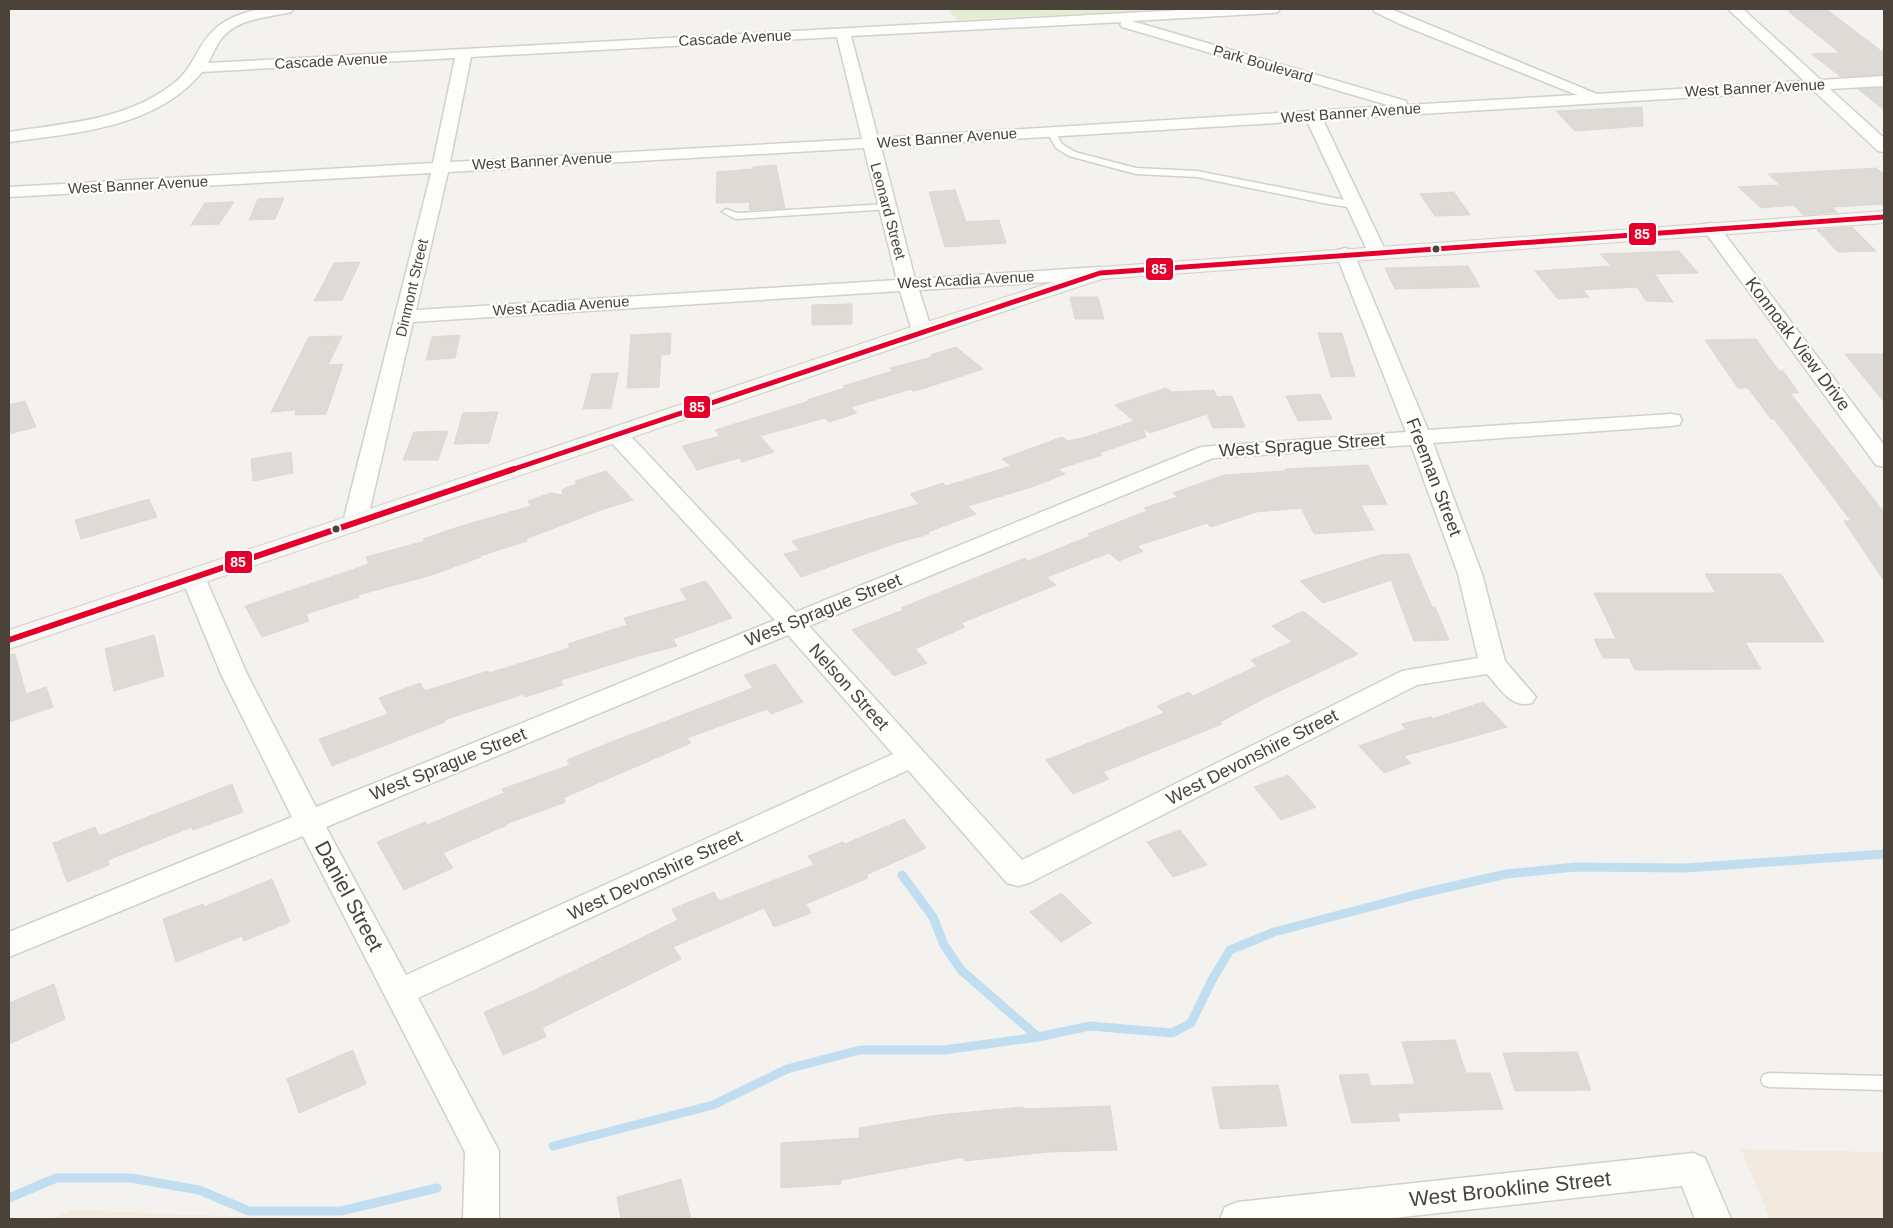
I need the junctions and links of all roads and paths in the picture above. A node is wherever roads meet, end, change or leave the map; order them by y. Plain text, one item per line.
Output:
1 (286, 9) edge
2 (1273, 9) edge
3 (1380, 9) edge
4 (1735, 9) edge
5 (906, 14) dead end
6 (1109, 18) junction
7 (924, 28) junction
8 (843, 32) junction
9 (464, 53) junction
10 (197, 68) junction
11 (1884, 81) edge
12 (1818, 85) junction
13 (1595, 97) junction
14 (1417, 109) junction
15 (1313, 116) junction
16 (1051, 132) junction
17 (9, 137) edge
18 (870, 143) junction
19 (1884, 147) edge
20 (441, 167) junction
21 (9, 192) edge
22 (1355, 205) junction
23 (887, 207) junction
24 (726, 212) dead end
25 (1884, 217) edge
26 (1711, 228) junction
27 (1377, 252) junction
28 (1346, 254) junction
29 (1100, 273) junction
30 (907, 284) junction
31 (406, 316) junction
32 (922, 331) junction
33 (1671, 420) dead end
34 (617, 435) junction
35 (1419, 436) junction
36 (1884, 460) edge
37 (355, 522) junction
38 (193, 576) junction
39 (792, 623) junction
40 (10, 636) edge
41 (1494, 664) junction
42 (1523, 697) dead end
43 (911, 757) junction
44 (309, 821) junction
45 (1018, 875) joint
46 (9, 945) edge
47 (399, 993) junction
48 (1769, 1080) dead end
49 (1884, 1083) edge
50 (482, 1219) edge
51 (1238, 1219) edge
52 (1713, 1219) edge

1 - 10 street
2 - 6 street, Cascade Avenue
3 - 13 street
4 - 12 street
5 - 7 street
6 - 7 street, Cascade Avenue
6 - 14 street, Park Boulevard
7 - 8 street, Cascade Avenue
8 - 9 street, Cascade Avenue
8 - 18 street, Leonard Street
9 - 10 street, Cascade Avenue
9 - 20 street, Dinmont Street
10 - 17 street
11 - 12 street, West Banner Avenue
12 - 13 street, West Banner Avenue
12 - 19 street
13 - 14 street, West Banner Avenue
14 - 15 street, West Banner Avenue
15 - 16 street, West Banner Avenue
15 - 22 street
16 - 18 street, West Banner Avenue
16 - 22 lane
18 - 20 street, West Banner Avenue
18 - 23 street, Leonard Street
20 - 21 street, West Banner Avenue
20 - 31 street, Dinmont Street
22 - 27 street
23 - 24 lane
23 - 30 street, Leonard Street
25 - 26 street, West Acadia Avenue
26 - 27 street, West Acadia Avenue
26 - 36 street, Konnoak View Drive
27 - 28 street, West Acadia Avenue
28 - 29 street, West Acadia Avenue
28 - 35 street, Freeman Street
29 - 30 street, West Acadia Avenue
29 - 32 street
30 - 31 street, West Acadia Avenue
30 - 32 street, Leonard Street
31 - 37 street, Dinmont Street
32 - 34 street
33 - 35 street, West Sprague Street
34 - 37 street
34 - 39 street, Nelson Street
35 - 39 street, West Sprague Street
35 - 41 street, Freeman Street
37 - 38 street
38 - 40 street
38 - 44 street, Daniel Street
39 - 43 street, Nelson Street
39 - 44 street, West Sprague Street
41 - 42 street, Freeman Street
41 - 45 street, West Devonshire Street
43 - 45 street, Nelson Street
43 - 47 street, West Devonshire Street
44 - 46 street, West Sprague Street
44 - 47 street, Daniel Street
47 - 50 street, Daniel Street
48 - 49 lane
51 - 52 street, West Brookline Street

